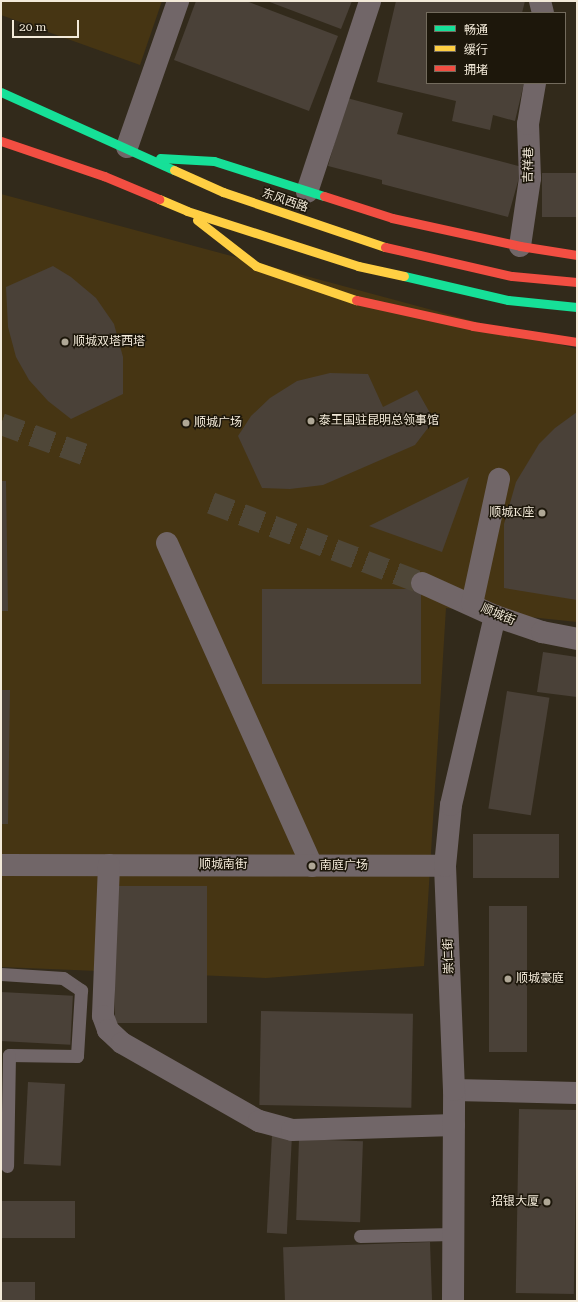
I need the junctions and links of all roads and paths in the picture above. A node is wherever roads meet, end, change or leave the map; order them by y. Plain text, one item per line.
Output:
1 (178, 1) edge
2 (370, 1) edge
3 (540, 1) edge
4 (543, 12) edge
5 (535, 84) edge
6 (1, 92) edge
7 (1, 141) edge
8 (127, 147) junction
9 (149, 157) junction
10 (307, 192) junction
11 (187, 211) junction
12 (520, 246) junction
13 (577, 255) edge
14 (577, 282) edge
15 (577, 307) edge
16 (577, 342) edge
17 (499, 479) dead end
18 (167, 543) dead end
19 (422, 583) tunnel mouth
20 (472, 604) junction
21 (495, 616) junction
22 (577, 639) edge
23 (110, 864) junction
24 (1, 865) edge
25 (312, 866) junction
26 (445, 866) junction
27 (1, 974) edge
28 (454, 1090) junction
29 (577, 1093) edge
30 (454, 1125) junction
31 (4, 1140) edge
32 (7, 1166) dead end
33 (453, 1234) junction
34 (360, 1236) dead end
35 (453, 1301) edge

1 - 8 street
2 - 10 street
3 - 4 street
5 - 12 street, 吉祥巷
6 - 8 main road, 东风西路
7 - 11 main road
8 - 9 main road, 东风西路
9 - 10 main road
9 - 14 main road, 东风西路
10 - 12 main road
11 - 15 main road
11 - 16 main road
12 - 13 main road
17 - 20 street
18 - 25 street
19 - 20 street, 顺城街
20 - 21 street, 顺城街
21 - 22 street, 顺城街
21 - 26 street, 崇仁街
23 - 24 street, 顺城南街
23 - 25 street, 顺城南街
23 - 30 street
25 - 26 street, 顺城南街
26 - 28 street, 崇仁街
27 - 31 lane
28 - 29 street
28 - 30 street, 崇仁街
30 - 33 street, 崇仁街
31 - 32 lane
33 - 34 lane
33 - 35 street, 崇仁街

